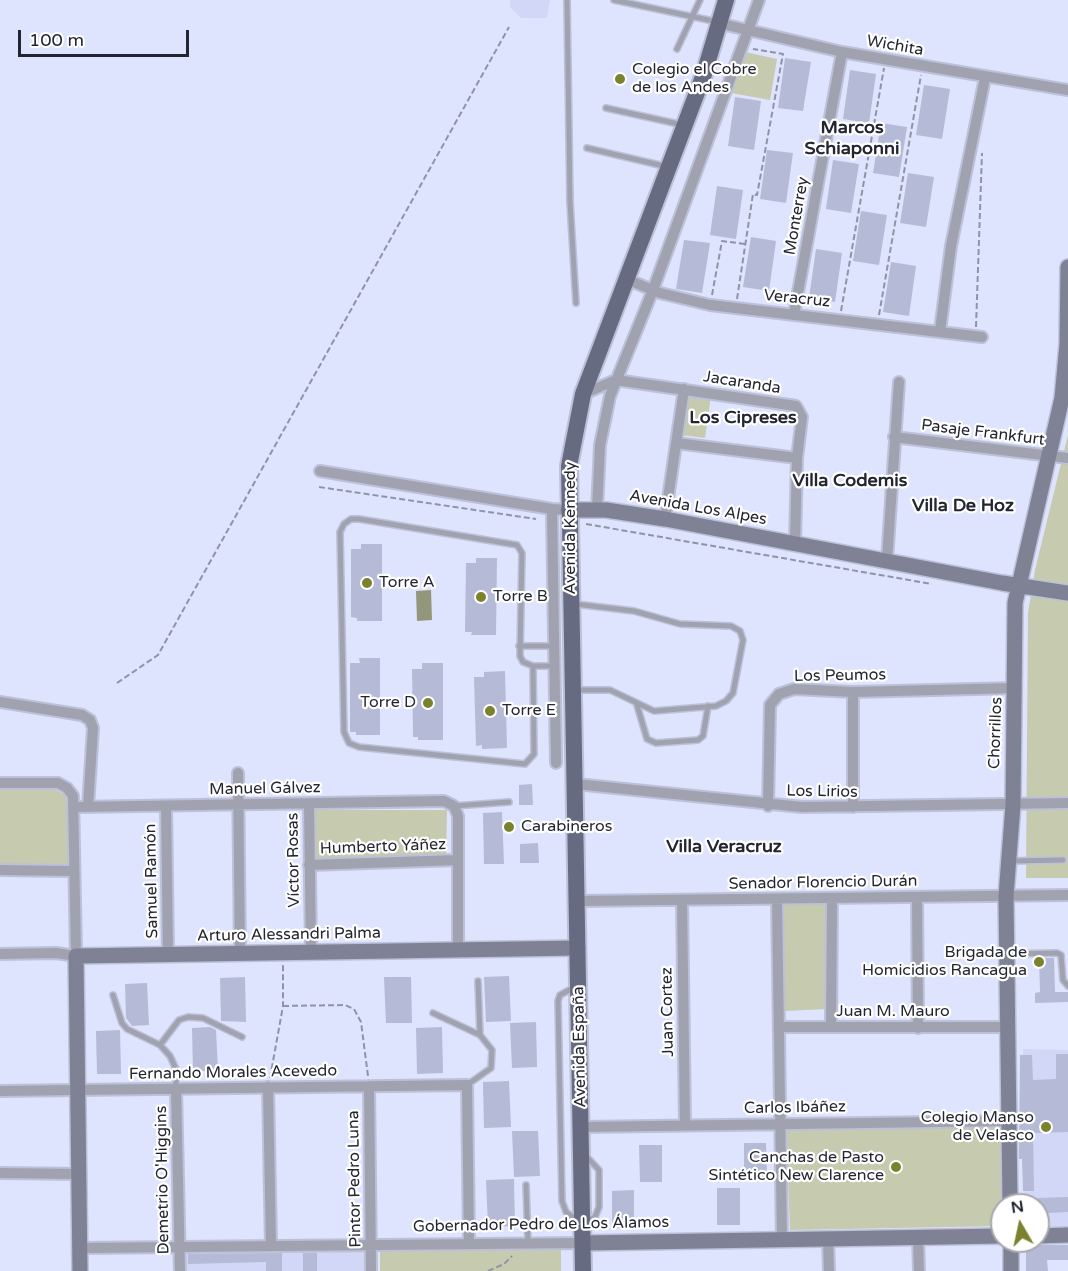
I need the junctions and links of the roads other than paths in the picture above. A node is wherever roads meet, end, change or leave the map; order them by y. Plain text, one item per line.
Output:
1 (567, 0) edge
2 (614, 0) edge
3 (700, 0) edge
4 (726, 0) edge
5 (737, 0) edge
6 (759, 0) edge
7 (692, 17) junction
8 (723, 24) junction
9 (747, 31) junction
10 (677, 49) dead end
11 (842, 52) junction
12 (985, 78) junction
13 (1068, 90) edge
14 (606, 108) dead end
15 (685, 126) junction
16 (587, 148) dead end
17 (669, 167) junction
18 (1068, 267) edge
19 (626, 279) junction
20 (653, 290) junction
21 (576, 303) dead end
22 (794, 314) junction
23 (940, 331) junction
24 (979, 336) road end
25 (1067, 344) edge
26 (616, 380) junction
27 (899, 382) dead end
28 (684, 388) junction
29 (583, 394) junction
30 (894, 437) junction
31 (676, 443) junction
32 (1049, 456) junction
33 (1068, 458) edge
34 (797, 459) junction
35 (320, 471) dead end
36 (597, 510) junction
37 (560, 515) junction
38 (665, 519) junction
39 (795, 543) junction
40 (887, 560) junction
41 (1018, 585) junction
42 (1068, 592) edge
43 (571, 604) junction
44 (573, 645) junction
45 (519, 646) junction
46 (554, 646) junction
47 (573, 665) junction
48 (533, 666) junction
49 (555, 666) junction
50 (1016, 688) junction
51 (574, 690) junction
52 (853, 692) junction
53 (0, 702) edge
54 (637, 705) junction
55 (708, 706) junction
56 (556, 763) dead end
57 (238, 773) dead end
58 (0, 783) edge
59 (576, 784) junction
60 (509, 801) dead end
61 (1068, 803) edge
62 (309, 804) junction
63 (238, 805) junction
64 (1012, 805) junction
65 (166, 806) junction
66 (454, 806) junction
67 (768, 806) junction
68 (75, 807) junction
69 (88, 807) junction
70 (853, 807) junction
71 (576, 824) joint
72 (457, 860) junction
73 (1063, 860) dead end
74 (1008, 861) junction
75 (309, 865) junction
76 (0, 870) edge
77 (74, 871) junction
78 (1068, 895) edge
79 (1006, 896) junction
80 (917, 897) junction
81 (832, 898) junction
82 (777, 899) junction
83 (682, 900) junction
84 (578, 901) junction
85 (578, 948) junction
86 (458, 950) junction
87 (311, 952) junction
88 (0, 954) edge
89 (240, 954) junction
90 (1007, 954) junction
91 (168, 955) junction
92 (76, 956) junction
93 (478, 981) dead end
94 (579, 985) junction
95 (1068, 986) edge
96 (113, 995) dead end
97 (433, 1013) dead end
98 (779, 1027) junction
99 (831, 1027) junction
100 (918, 1028) junction
101 (1008, 1028) junction
102 (480, 1035) junction
103 (242, 1037) dead end
104 (160, 1045) junction
105 (467, 1085) junction
106 (369, 1086) junction
107 (268, 1087) junction
108 (176, 1089) junction
109 (0, 1091) edge
110 (78, 1091) junction
111 (1009, 1121) junction
112 (780, 1123) junction
113 (685, 1124) junction
114 (582, 1127) junction
115 (0, 1173) edge
116 (79, 1174) junction
117 (526, 1185) dead end
118 (1010, 1193) edge
119 (583, 1224) junction
120 (1068, 1235) edge
121 (990, 1236) edge
122 (1050, 1236) edge
123 (918, 1238) junction
124 (828, 1239) junction
125 (782, 1240) junction
126 (524, 1243) junction
127 (583, 1243) junction
128 (469, 1244) junction
129 (370, 1245) junction
130 (271, 1246) junction
131 (179, 1247) junction
132 (80, 1248) junction
133 (1011, 1253) edge
134 (80, 1271) edge
135 (180, 1271) edge
136 (371, 1271) edge
137 (583, 1271) edge
138 (829, 1271) edge
139 (919, 1271) edge
140 (1011, 1271) edge

1 - 21 lane
2 - 7 lane
3 - 7 lane
4 - 8 main road, Avenida Kennedy
5 - 8 main road, Avenida Kennedy
6 - 9 street, Avenida Kennedy
7 - 8 lane
7 - 10 lane
8 - 9 street, Wichita
8 - 15 main road, Avenida Kennedy
9 - 11 street, Wichita
9 - 20 street, Avenida Kennedy
11 - 12 street, Wichita
11 - 22 street, Monterrey
12 - 13 street, Wichita
12 - 23 street
14 - 15 lane
15 - 17 main road, Avenida Kennedy
16 - 17 lane
17 - 19 main road, Avenida Kennedy
18 - 25 street, Chorrillos
19 - 20 street, Veracruz
19 - 29 main road, Avenida Kennedy
20 - 22 street, Veracruz
20 - 26 street, Avenida Kennedy
22 - 23 street, Veracruz
23 - 24 street, Veracruz
25 - 32 street, Chorrillos
26 - 28 street, Jacaranda
26 - 29 street
26 - 36 street, Avenida Kennedy
27 - 30 street
28 - 31 street
28 - 34 street, Jacaranda
29 - 37 main road, Avenida Kennedy
30 - 32 street, Pasaje Frankfurt
30 - 40 street
31 - 34 street
31 - 38 street
32 - 33 street, Pasaje Frankfurt
32 - 41 street, Chorrillos
34 - 39 street, Jacaranda
35 - 37 street, Avenida Los Alpes
36 - 37 street, Avenida Los Alpes
36 - 38 street, Avenida Los Alpes
37 - 43 main road, Avenida Kennedy
37 - 46 street, Avenida Kennedy
38 - 39 street, Avenida Los Alpes
39 - 40 street, Avenida Los Alpes
40 - 41 street, Avenida Los Alpes
41 - 42 street, Avenida Los Alpes
41 - 50 street, Chorrillos
43 - 44 main road, Avenida Kennedy
43 - 55 lane
44 - 46 street
44 - 47 main road, Avenida Kennedy
45 - 46 lane
45 - 48 lane
45 - 48 lane
46 - 49 street, Avenida Kennedy
47 - 49 street
47 - 51 main road, Avenida Kennedy
48 - 49 lane
49 - 56 street, Avenida Kennedy
50 - 52 street, Los Peumos
50 - 64 street, Chorrillos
51 - 54 lane
51 - 59 main road, Avenida Kennedy
52 - 67 street, Los Peumos
52 - 70 street
53 - 69 street
54 - 55 lane
54 - 55 lane
57 - 63 street
58 - 68 street
59 - 67 street, Los Lirios
59 - 71 main road, Avenida Kennedy
60 - 66 lane
61 - 64 street, Los Lirios
62 - 63 street, Manuel Gálvez
62 - 66 street, Manuel Gálvez
62 - 75 street, Víctor Rosas
63 - 65 street, Manuel Gálvez
63 - 89 street
64 - 70 street, Los Lirios
64 - 74 street, Chorrillos
65 - 69 street, Manuel Gálvez
65 - 91 street, Samuel Ramón
66 - 72 street
67 - 70 street, Los Lirios
68 - 69 street, Manuel Gálvez
68 - 77 street
71 - 84 main road, Avenida España
72 - 75 street, Humberto Yáñez
72 - 86 street
73 - 74 lane
74 - 79 street, Chorrillos
75 - 87 street, Víctor Rosas
76 - 77 street
77 - 92 street
78 - 79 street, Senador Florencio Durán
79 - 80 street, Senador Florencio Durán
79 - 90 street, Chorrillos
80 - 81 street, Senador Florencio Durán
80 - 100 street
81 - 82 street, Senador Florencio Durán
81 - 99 street
82 - 83 street, Senador Florencio Durán
82 - 98 street
83 - 84 street, Senador Florencio Durán
83 - 113 street, Juan Cortez
84 - 85 main road, Avenida España
85 - 86 street, Arturo Alessandri Palma
85 - 94 main road, Avenida España
86 - 87 street, Arturo Alessandri Palma
87 - 89 street, Arturo Alessandri Palma
88 - 92 street, Arturo Alessandri Palma
89 - 91 street, Arturo Alessandri Palma
90 - 95 lane
90 - 101 street, Chorrillos
91 - 92 street, Arturo Alessandri Palma
92 - 110 street
93 - 102 lane
94 - 114 main road, Avenida España
94 - 119 lane
96 - 104 lane
97 - 102 lane
98 - 99 street, Juan M. Mauro
98 - 112 street
99 - 100 street, Juan M. Mauro
100 - 101 street, Juan M. Mauro
101 - 111 street, Chorrillos
102 - 105 lane
103 - 104 lane
104 - 108 lane
105 - 106 street, Fernando Morales Acevedo
105 - 128 street
106 - 107 street, Fernando Morales Acevedo
106 - 129 street, Pintor Pedro Luna
107 - 108 street, Fernando Morales Acevedo
107 - 130 street
108 - 110 street, Fernando Morales Acevedo
108 - 131 street, Demetrio O'Higgins
109 - 110 street, Fernando Morales Acevedo
110 - 116 street
111 - 112 street, Carlos Ibáñez
111 - 118 street, Chorrillos
112 - 113 street, Carlos Ibáñez
112 - 125 street
113 - 114 street, Carlos Ibáñez
114 - 119 main road, Avenida España
115 - 116 street
116 - 132 street
117 - 126 lane
119 - 127 main road, Avenida España
120 - 122 street
121 - 123 street, Gobernador Pedro de Los Álamos
123 - 124 street, Gobernador Pedro de Los Álamos
123 - 139 street
124 - 125 street, Gobernador Pedro de Los Álamos
124 - 138 street
125 - 127 street, Gobernador Pedro de Los Álamos
126 - 127 street, Gobernador Pedro de Los Álamos
126 - 128 street, Gobernador Pedro de Los Álamos
127 - 137 main road, Avenida España
128 - 129 street, Gobernador Pedro de Los Álamos
129 - 130 street, Gobernador Pedro de Los Álamos
129 - 136 street, Pintor Pedro Luna
130 - 131 street, Gobernador Pedro de Los Álamos
131 - 132 street, Gobernador Pedro de Los Álamos
131 - 135 street, Demetrio O'Higgins
132 - 134 street
133 - 140 street

